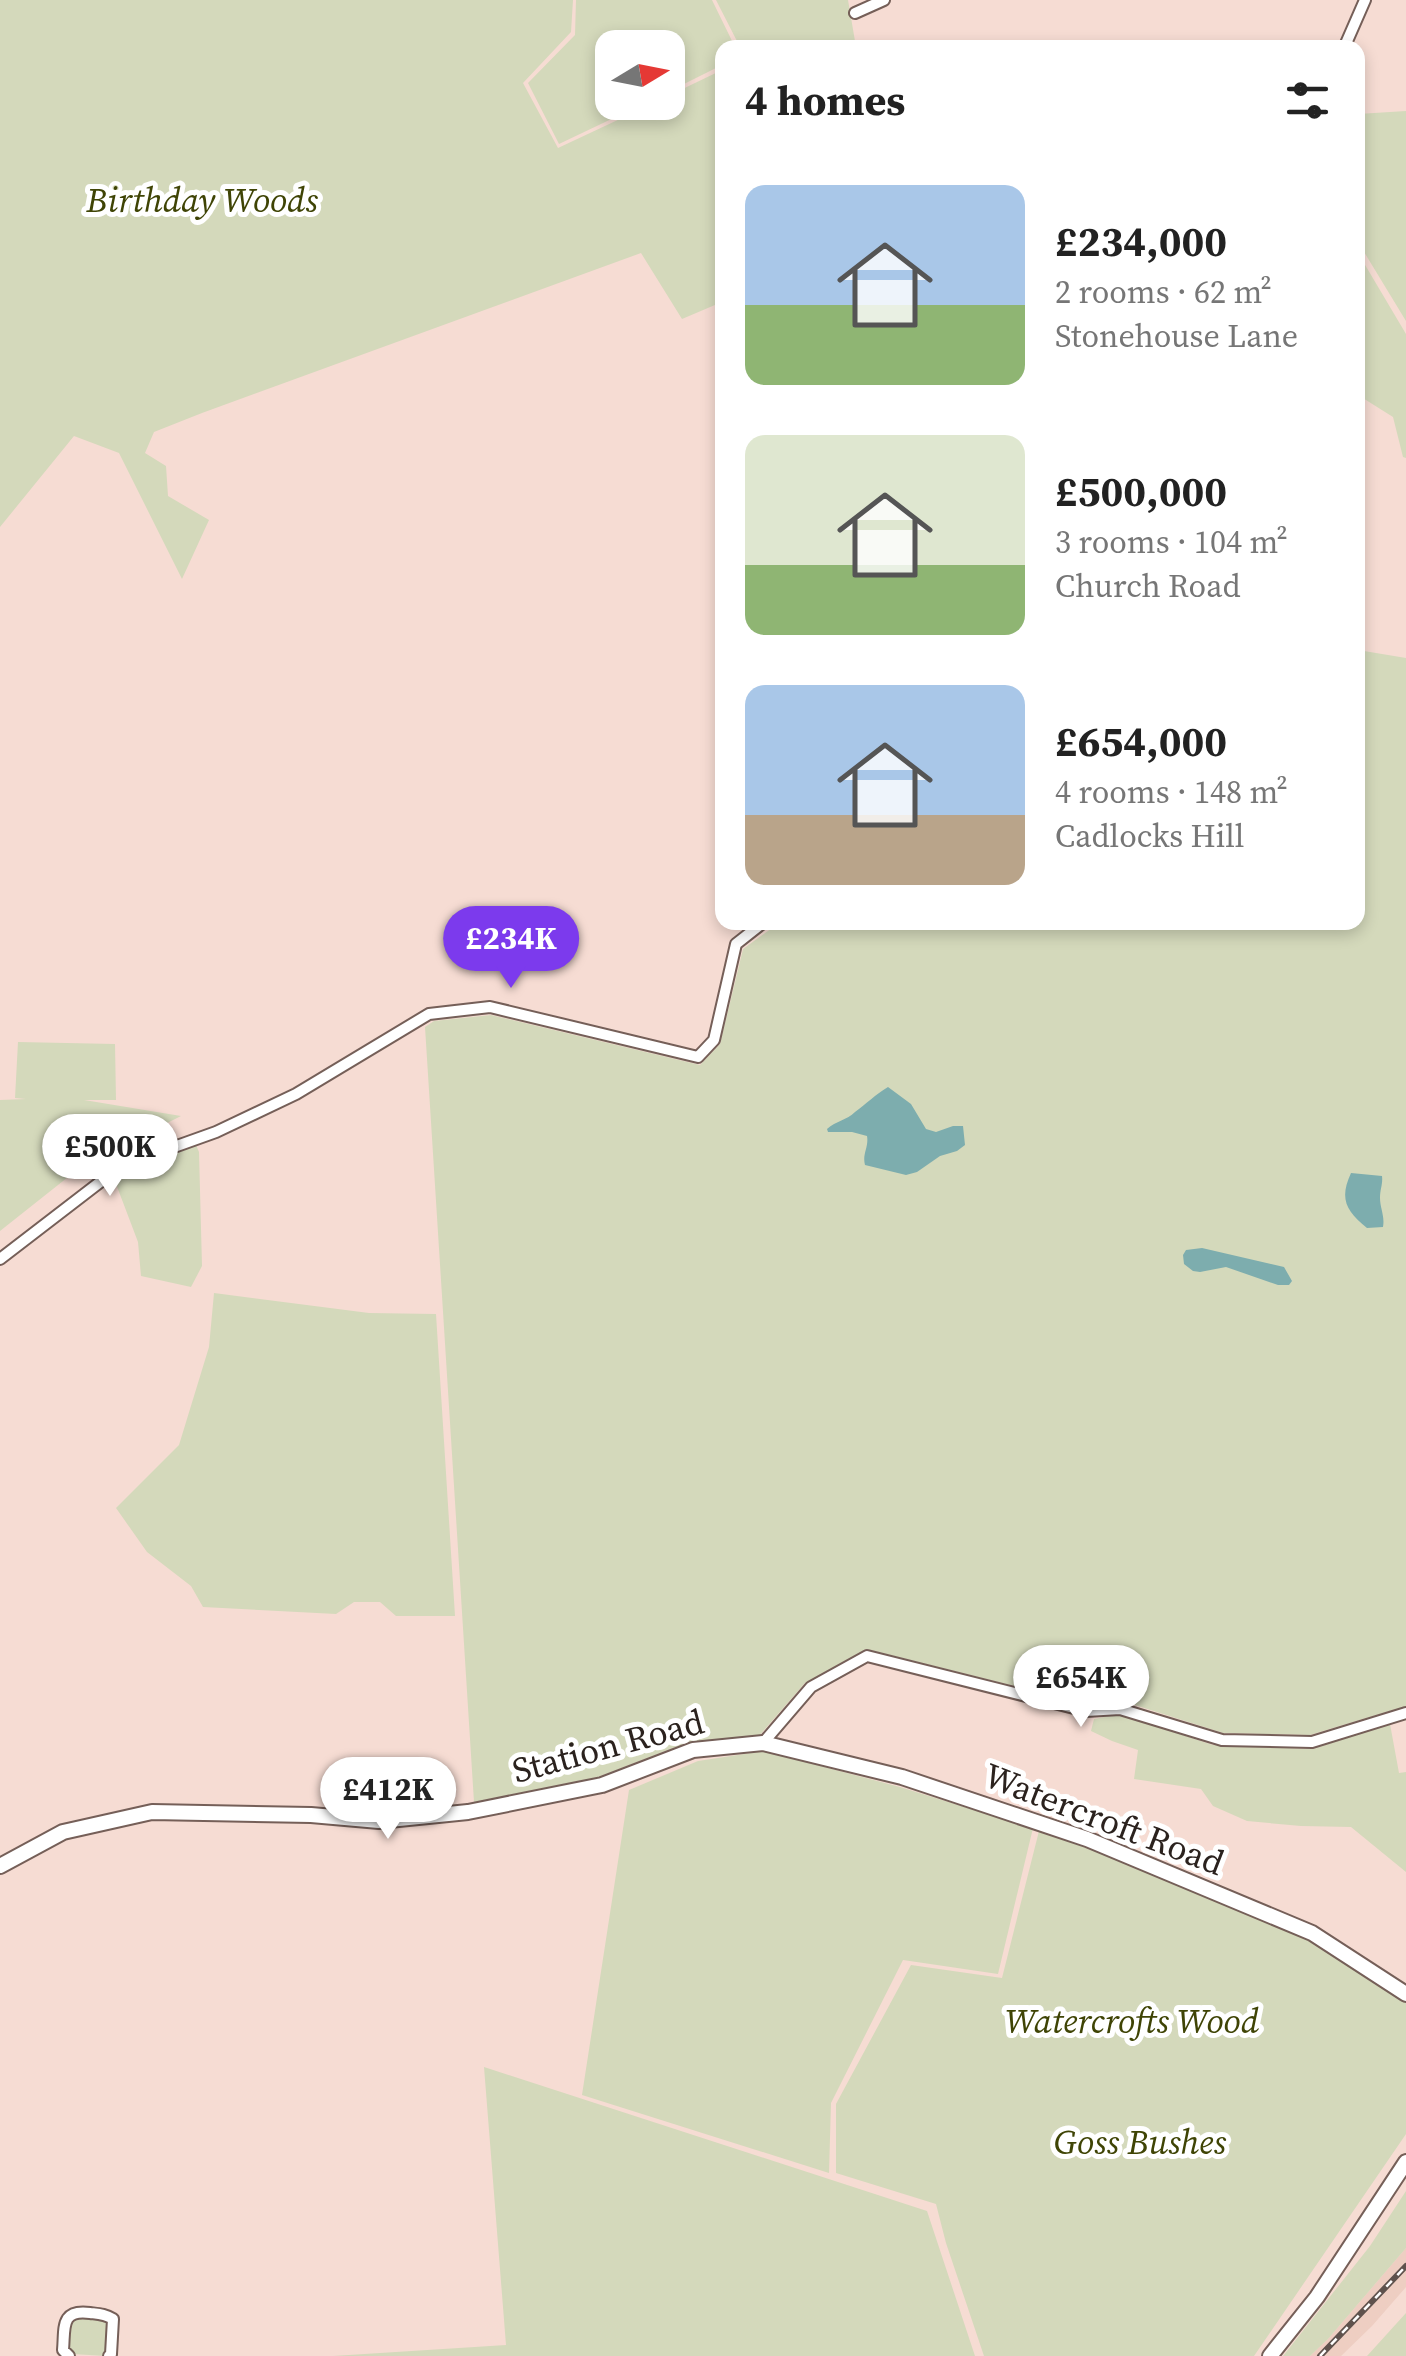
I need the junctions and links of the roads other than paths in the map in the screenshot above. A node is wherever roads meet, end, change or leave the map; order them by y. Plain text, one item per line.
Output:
1 (884, 0) edge
2 (1364, 0) edge
3 (854, 13) dead end
4 (1347, 40) edge
5 (754, 930) edge
6 (0, 1259) edge
7 (1406, 1712) edge
8 (764, 1742) junction
9 (0, 1866) edge
10 (1406, 1994) edge
11 (1406, 2162) edge
12 (70, 2356) edge
13 (109, 2356) edge
14 (1270, 2356) edge

1 - 3 street
2 - 4 street
5 - 6 street
7 - 8 street
8 - 9 street, Station Road
8 - 10 street, Watercroft Road
11 - 14 street
12 - 13 street

